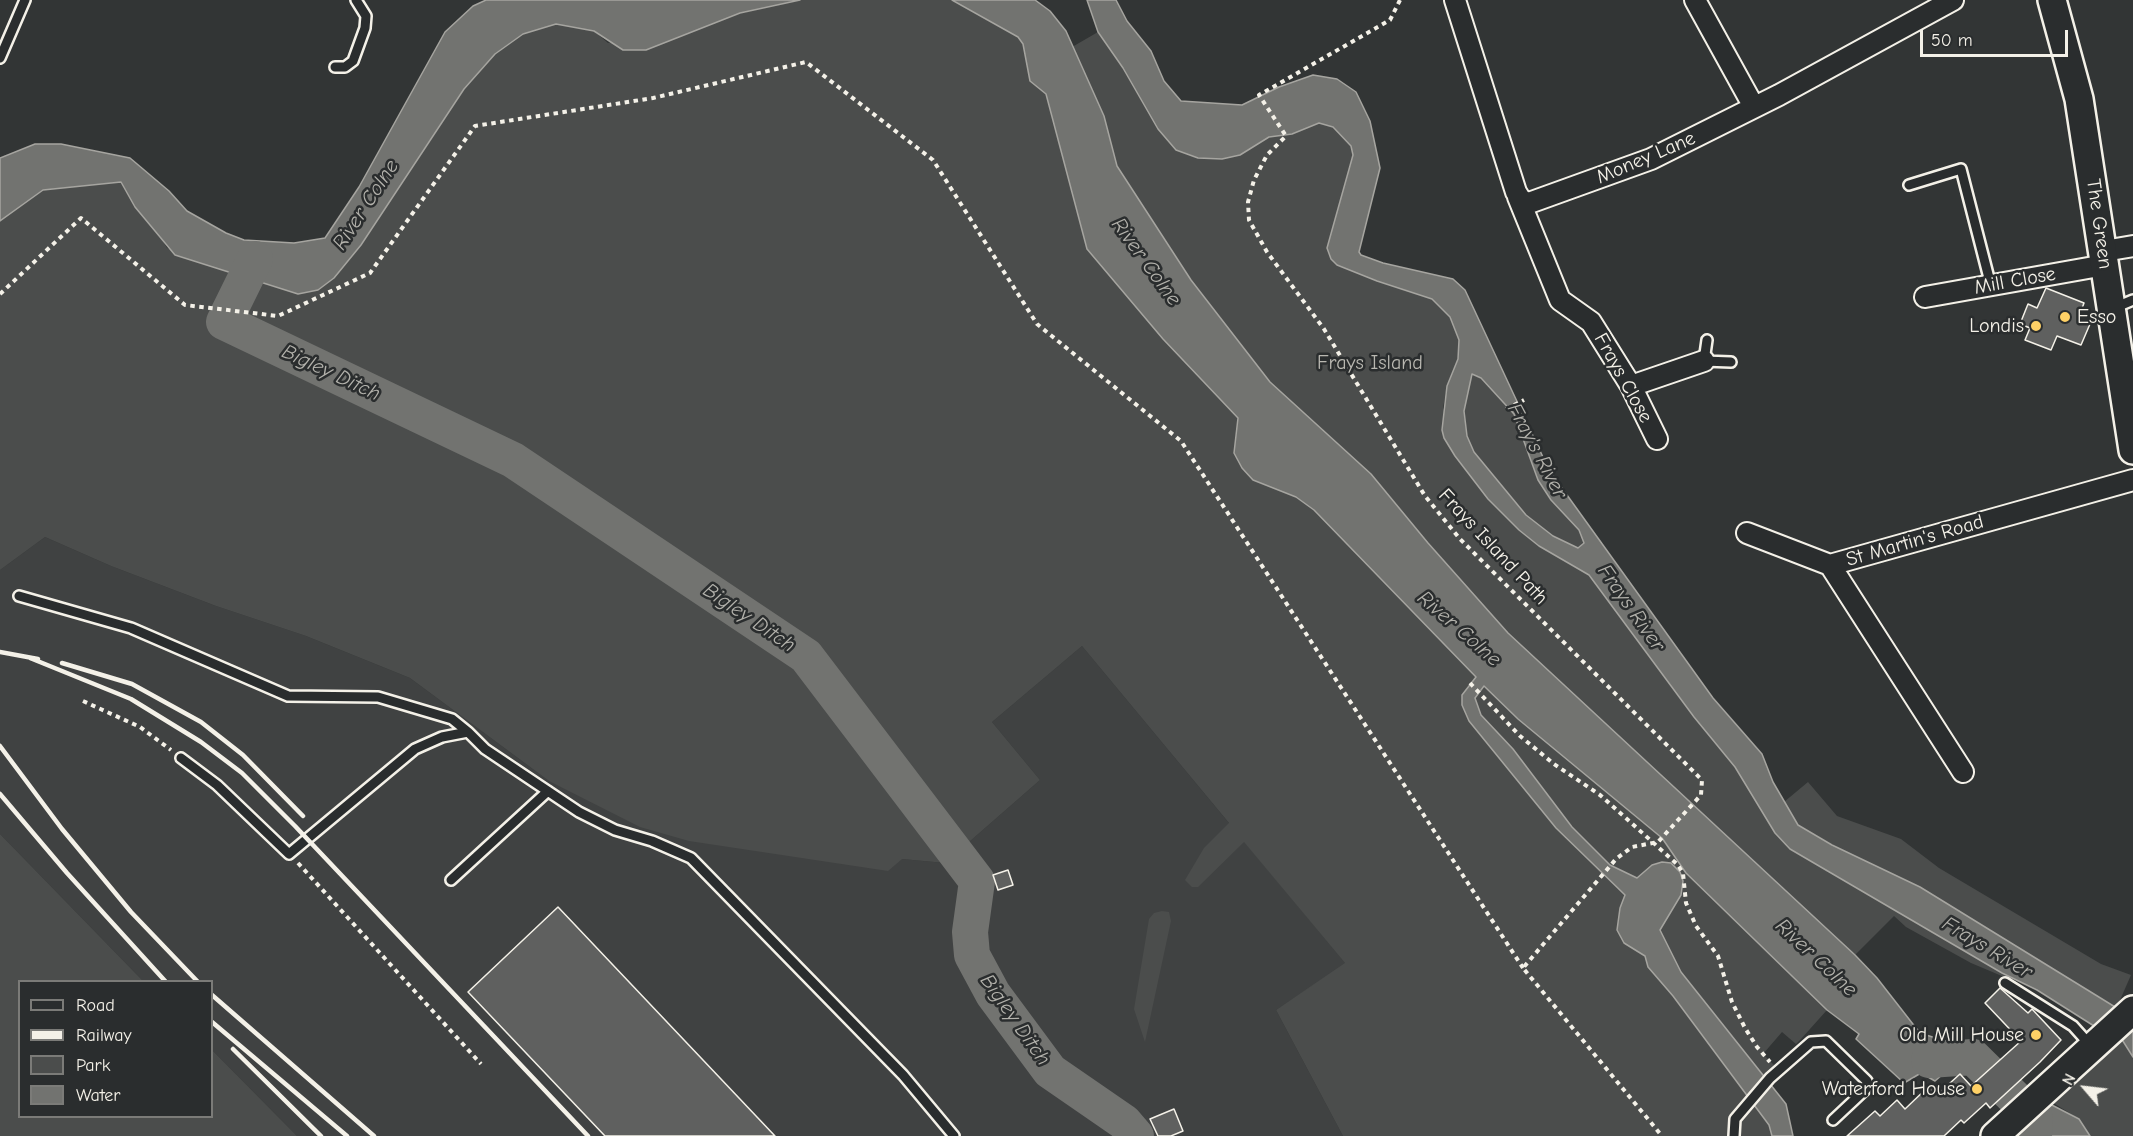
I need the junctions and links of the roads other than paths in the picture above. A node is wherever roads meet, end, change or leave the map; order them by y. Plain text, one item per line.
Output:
1 (25, 0) edge
2 (356, 0) edge
3 (1455, 0) edge
4 (1695, 0) edge
5 (1953, 0) edge
6 (2052, 0) edge
7 (0, 58) edge
8 (335, 67) dead end
9 (1754, 107) junction
10 (1909, 185) dead end
11 (1518, 197) junction
12 (2133, 246) edge
13 (2104, 258) junction
14 (1990, 286) junction
15 (1924, 297) dead end
16 (2122, 305) edge
17 (1707, 340) dead end
18 (1704, 361) junction
19 (1731, 362) dead end
20 (1631, 386) junction
21 (1657, 439) dead end
22 (2133, 450) edge
23 (2133, 480) edge
24 (1747, 533) dead end
25 (1830, 565) junction
26 (19, 596) dead end
27 (468, 732) junction
28 (181, 758) road end
29 (1963, 772) dead end
30 (548, 791) junction
31 (451, 880) dead end
32 (2005, 983) dead end
33 (2133, 1010) edge
34 (2092, 1048) junction
35 (1833, 1120) dead end
36 (954, 1136) edge
37 (1734, 1136) edge
38 (1995, 1136) edge

1 - 7 lane
2 - 8 lane
3 - 11 street
4 - 9 street
5 - 9 street, Money Lane
6 - 13 street, The Green
9 - 11 street, Money Lane
10 - 14 lane
11 - 20 street, Frays Close
12 - 13 street, Mill Close
13 - 14 street, Mill Close
13 - 16 street, The Green
14 - 15 street, Mill Close
16 - 22 street, The Green
17 - 18 lane
18 - 19 lane
18 - 20 street
20 - 21 street, Frays Close
23 - 25 street, St Martin's Road
24 - 25 street
25 - 29 street, St Martin's Road
26 - 27 lane
27 - 28 lane
27 - 30 lane
30 - 31 lane
30 - 36 lane
32 - 34 lane
33 - 34 street
34 - 38 street
35 - 37 lane

